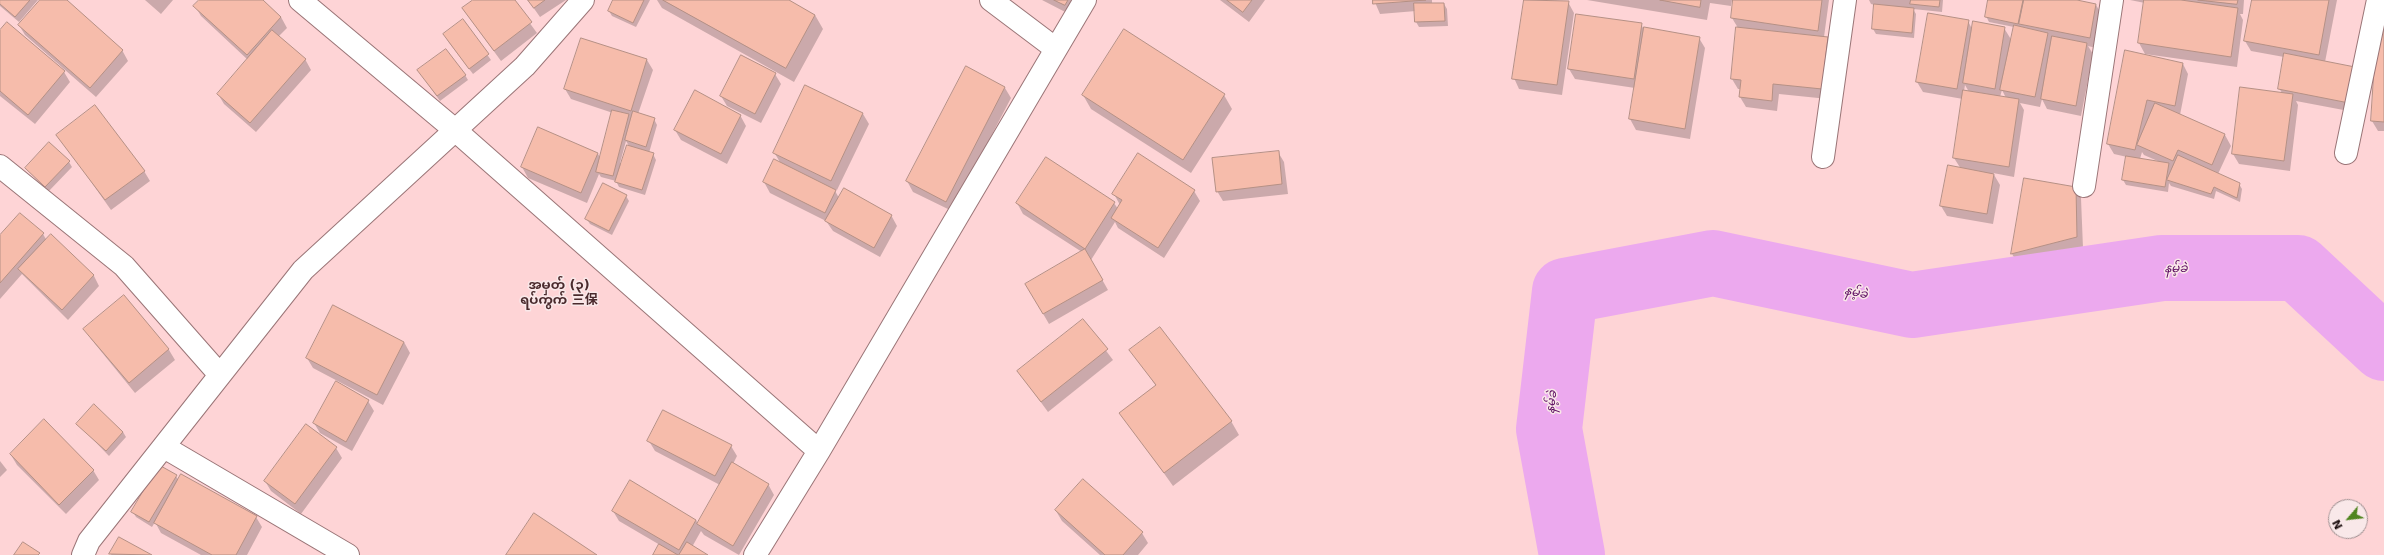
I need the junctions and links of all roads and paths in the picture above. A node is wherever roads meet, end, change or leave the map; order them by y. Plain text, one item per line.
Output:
1 (300, 0) edge
2 (583, 0) edge
3 (991, 0) edge
4 (1084, 0) edge
5 (1845, 0) edge
6 (2112, 0) edge
7 (2378, 0) edge
8 (1056, 49) junction
9 (456, 130) junction
10 (2346, 153) dead end
11 (1823, 157) dead end
12 (0, 166) edge
13 (2084, 186) dead end
14 (220, 375) junction
15 (164, 447) junction
16 (818, 452) junction
17 (83, 555) edge
18 (348, 555) edge
19 (755, 555) edge

1 - 9 street
2 - 9 street
3 - 8 street
4 - 8 street
5 - 11 street
6 - 13 street
7 - 10 street
8 - 16 street
9 - 14 street
9 - 16 street
12 - 14 street
14 - 15 street
15 - 17 street
15 - 18 street
16 - 19 street

